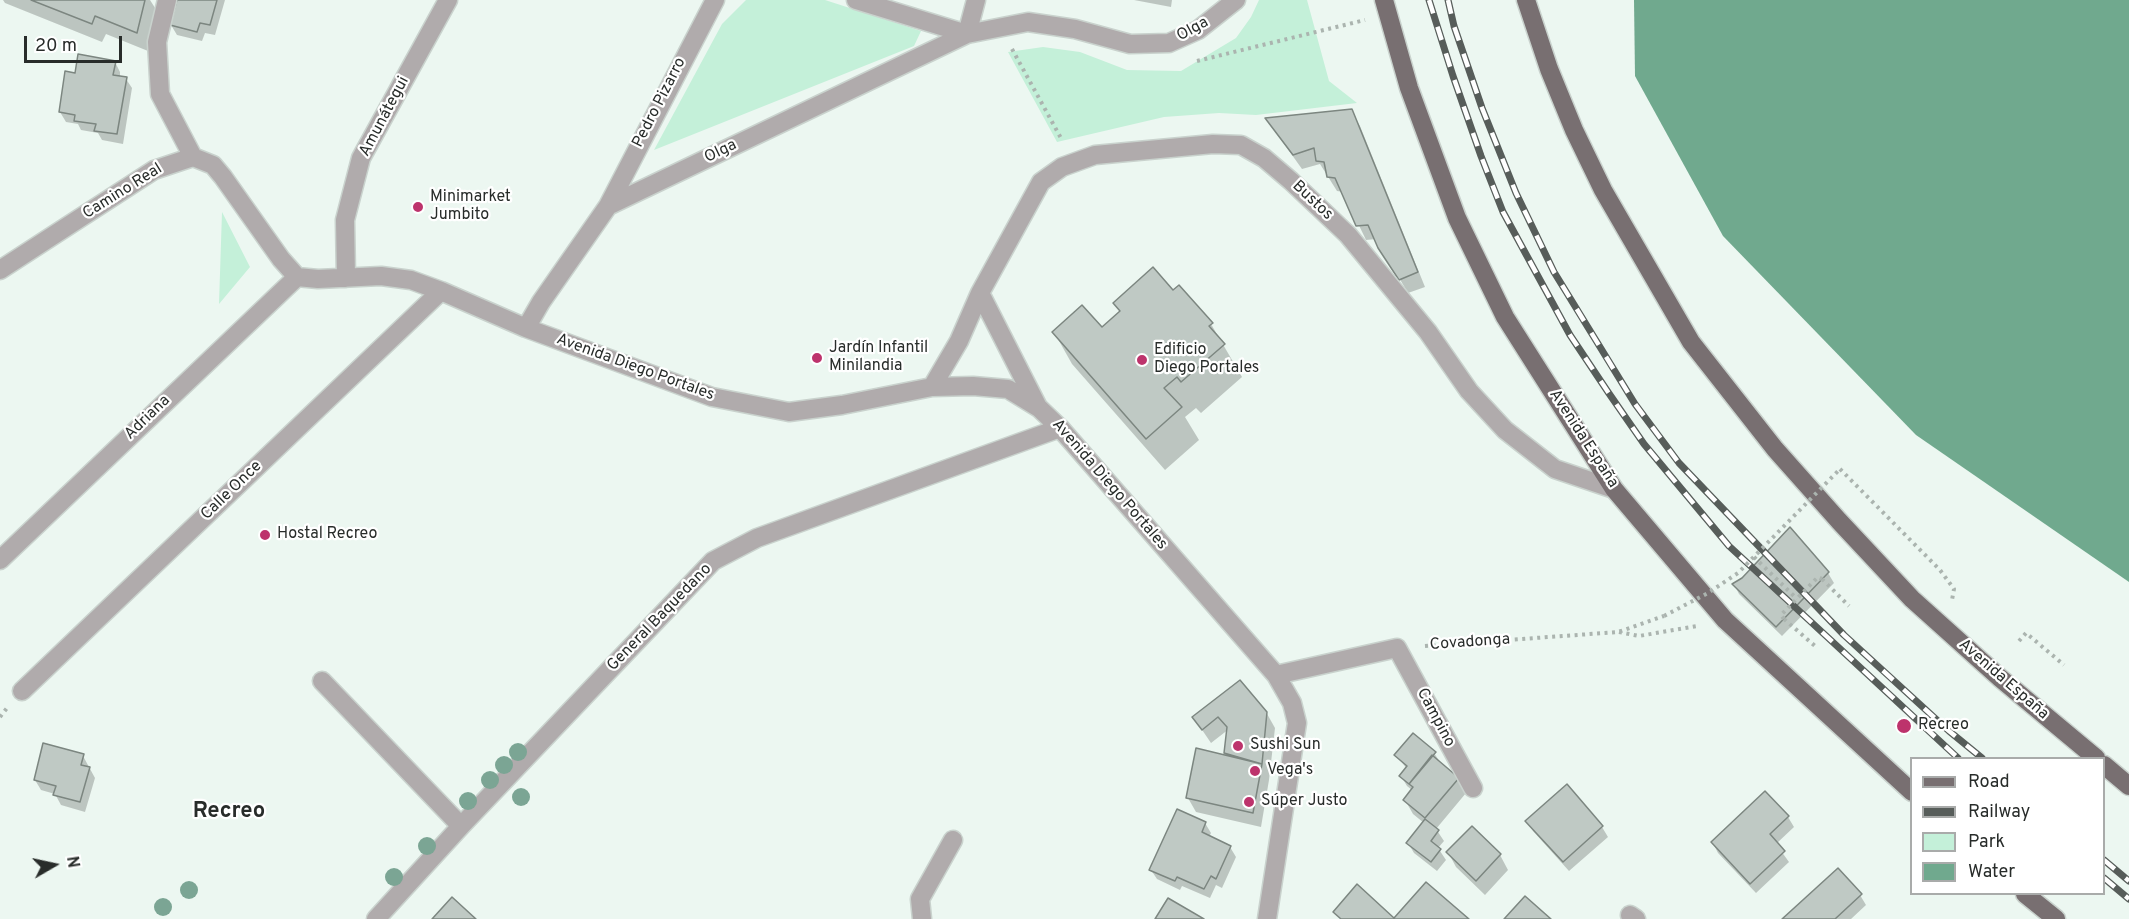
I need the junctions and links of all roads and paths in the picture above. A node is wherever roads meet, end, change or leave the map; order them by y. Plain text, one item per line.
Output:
1 (167, 0) edge
2 (448, 0) edge
3 (715, 0) edge
4 (856, 0) edge
5 (976, 0) edge
6 (1236, 0) edge
7 (1384, 0) edge
8 (1526, 0) edge
9 (1337, 27) dead end
10 (1001, 28) junction
11 (967, 34) junction
12 (1169, 43) junction
13 (193, 157) junction
14 (1073, 162) junction
15 (608, 206) junction
16 (0, 270) edge
17 (297, 277) junction
18 (346, 278) junction
19 (441, 291) junction
20 (980, 293) junction
21 (526, 328) junction
22 (932, 387) junction
23 (1039, 408) junction
24 (1060, 428) junction
25 (1614, 489) junction
26 (1756, 559) junction
27 (0, 560) edge
28 (1797, 599) junction
29 (1951, 604) dead end
30 (1849, 606) dead end
31 (1725, 620) junction
32 (1618, 632) junction
33 (2019, 641) dead end
34 (1815, 646) dead end
35 (1397, 648) junction
36 (2064, 664) dead end
37 (1276, 675) junction
38 (322, 681) dead end
39 (22, 691) dead end
40 (2094, 757) edge
41 (2105, 767) edge
42 (2129, 786) edge
43 (1473, 788) dead end
44 (1910, 791) edge
45 (461, 826) junction
46 (953, 840) dead end
47 (2026, 895) edge
48 (376, 919) edge
49 (921, 919) edge
50 (1266, 919) edge
51 (2056, 919) edge

1 - 13 street
2 - 18 street, Amunátegui
3 - 15 street, Pedro Pizarro
4 - 11 street
5 - 11 street
6 - 12 street, Olga
7 - 25 main road, Avenida España
8 - 40 main road, Avenida España
9 - 12 path
10 - 11 street, Olga
10 - 12 street, Olga
10 - 14 path
11 - 15 street, Olga
13 - 16 street, Camino Real
13 - 17 street
14 - 20 street, Bustos
14 - 25 street, Bustos
15 - 21 street, Olga
17 - 18 street
17 - 27 street, Adriana
18 - 19 street, Avenida Diego Portales
19 - 21 street, Avenida Diego Portales
19 - 39 street, Calle Once
20 - 22 street, Bustos
20 - 23 street
21 - 22 street, Avenida Diego Portales
22 - 23 street, Avenida Diego Portales
23 - 24 street, Avenida Diego Portales
24 - 37 street, Avenida Diego Portales
24 - 45 street, General Baquedano
25 - 31 main road, Avenida España
26 - 28 path
26 - 29 path, Covadonga, bridge
26 - 32 path, Covadonga, bridge
28 - 30 path, bridge
28 - 34 path, bridge
31 - 32 path
31 - 44 main road, Avenida España
32 - 35 path, Covadonga
33 - 36 path
35 - 37 street
35 - 43 street, Campino
37 - 50 street, Avenida Diego Portales
38 - 45 street
41 - 42 main road
45 - 48 street, General Baquedano
46 - 49 street
47 - 51 main road

